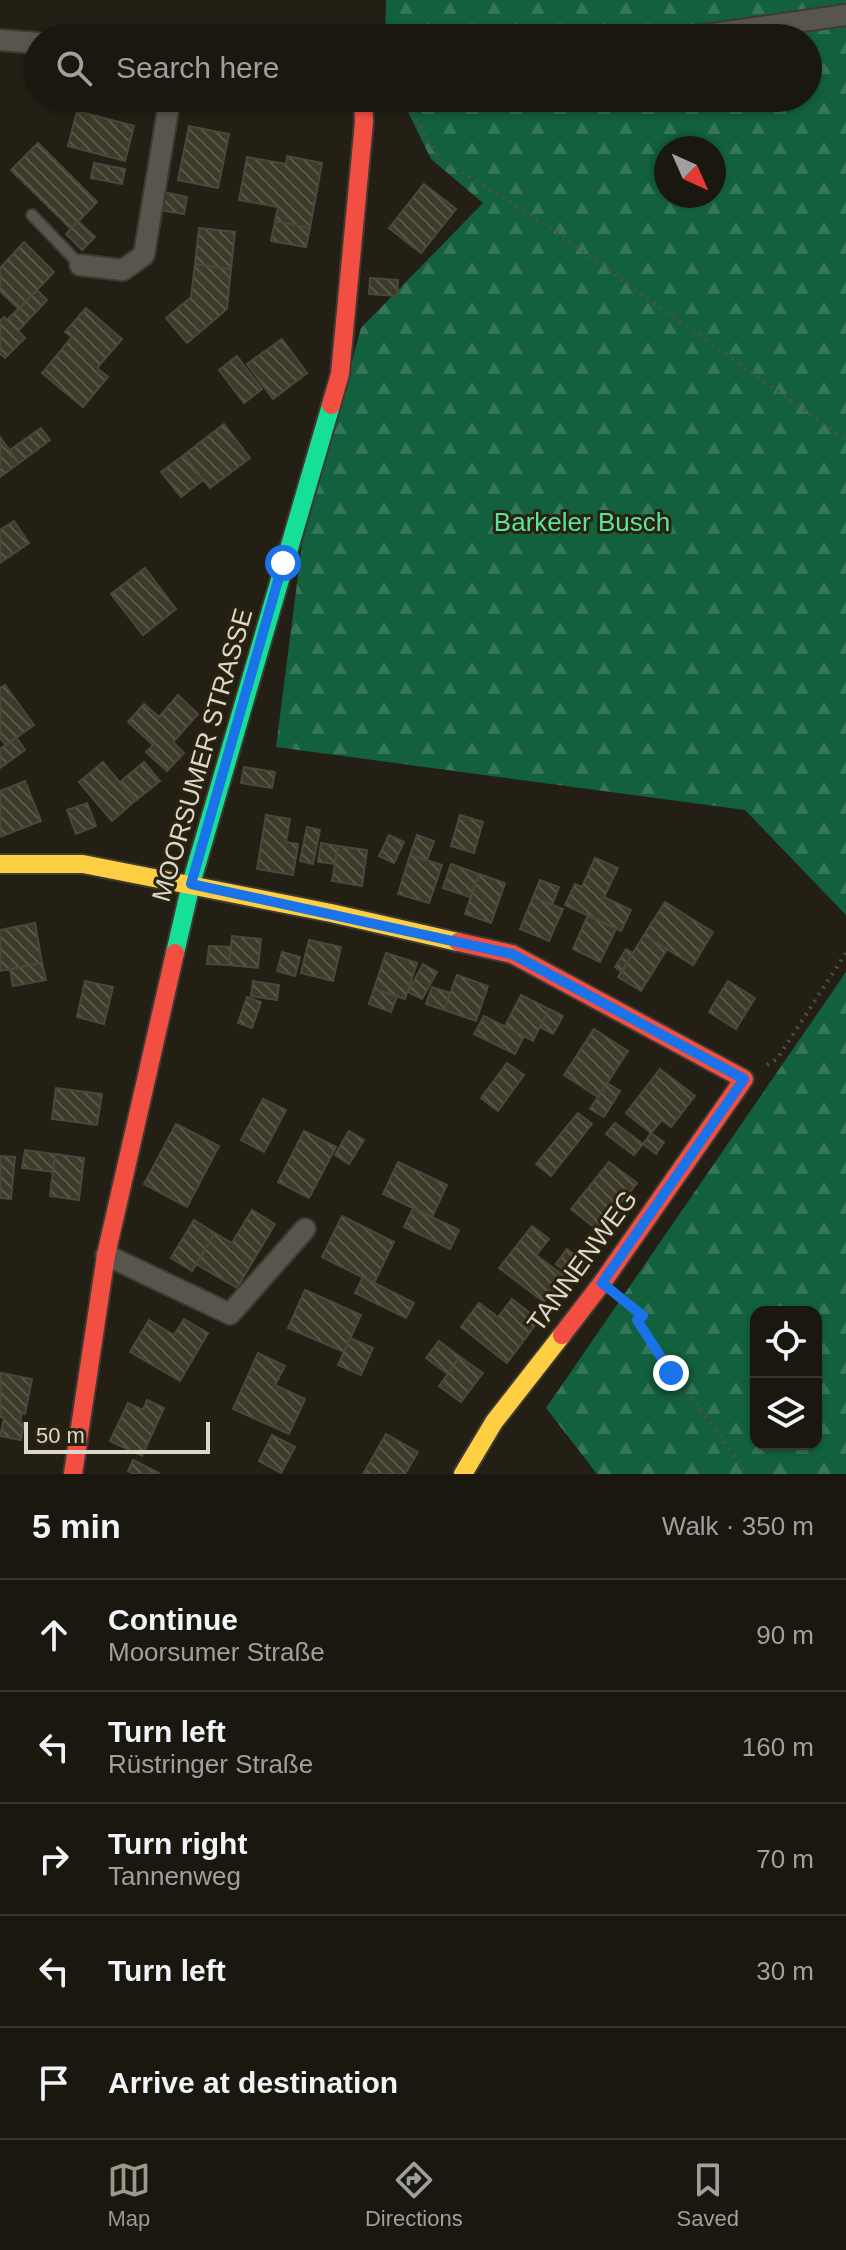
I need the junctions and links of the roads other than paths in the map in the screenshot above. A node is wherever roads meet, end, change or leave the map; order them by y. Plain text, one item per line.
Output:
1 (846, 15) edge
2 (783, 24) edge
3 (0, 40) edge
4 (24, 42) edge
5 (168, 112) edge
6 (364, 112) edge
7 (32, 215) dead end
8 (80, 265) joint
9 (0, 864) edge
10 (191, 884) junction
11 (305, 1229) dead end
12 (106, 1255) junction
13 (73, 1474) edge
14 (463, 1474) edge

1 - 2 street
3 - 4 street
5 - 8 street
6 - 10 street, MOORSUMER STRASSE
7 - 8 lane
9 - 10 street
10 - 12 street, MOORSUMER STRASSE
10 - 14 street, TANNENWEG
11 - 12 street
12 - 13 street, MOORSUMER STRASSE

